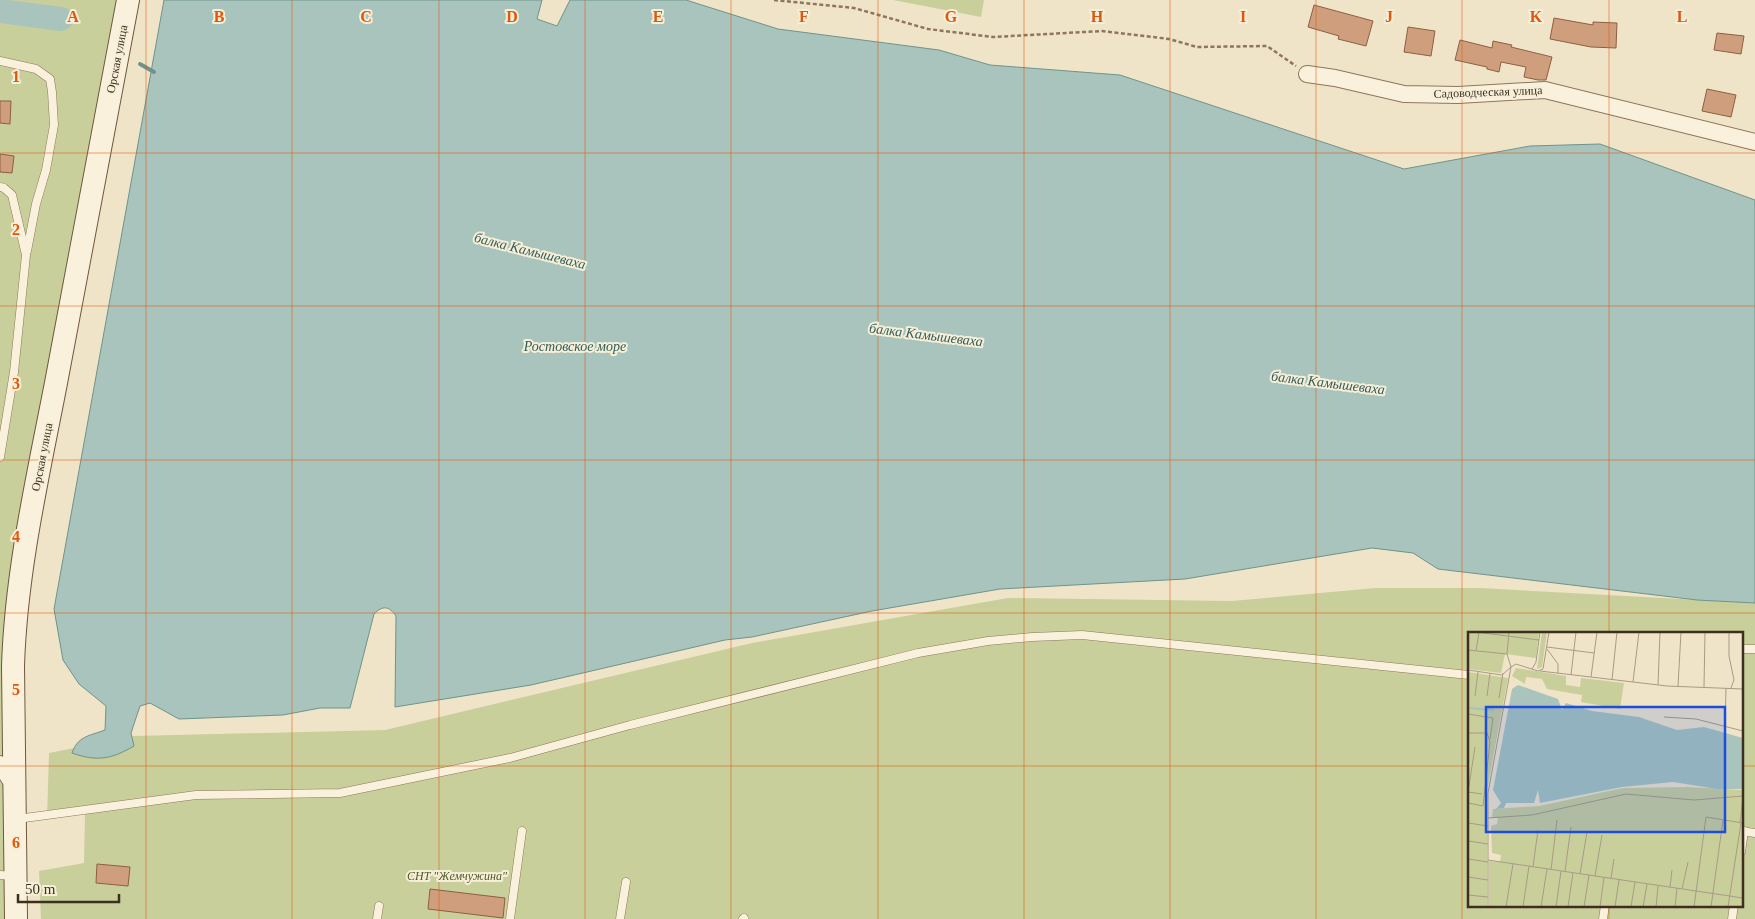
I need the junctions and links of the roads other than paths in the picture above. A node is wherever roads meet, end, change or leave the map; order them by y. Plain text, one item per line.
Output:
1 (128, 0) edge
2 (0, 61) edge
3 (1307, 74) road end
4 (1755, 138) edge
5 (0, 187) edge
6 (26, 255) junction
7 (0, 457) edge
8 (1742, 649) edge
9 (1755, 649) edge
10 (1468, 675) edge
11 (0, 764) edge
12 (15, 788) junction
13 (15, 820) junction
14 (1743, 831) edge
15 (522, 832) dead end
16 (1755, 833) edge
17 (8, 876) edge
18 (626, 882) dead end
19 (379, 906) dead end
20 (1605, 906) edge
21 (1734, 906) edge
22 (16, 919) edge
23 (377, 919) edge
24 (510, 919) edge
25 (620, 919) edge
26 (1603, 919) edge
27 (1732, 919) edge

1 - 12 main road, Орская улица
2 - 6 lane
3 - 4 street, Садоводческая улица
5 - 6 lane
6 - 7 lane
8 - 9 lane
10 - 13 lane
11 - 12 street
12 - 13 main road, Орская улица
13 - 17 main road, Орская улица
14 - 16 lane
15 - 24 lane
17 - 22 main road, Орская улица
18 - 25 lane
19 - 23 lane
20 - 26 lane
21 - 27 lane

